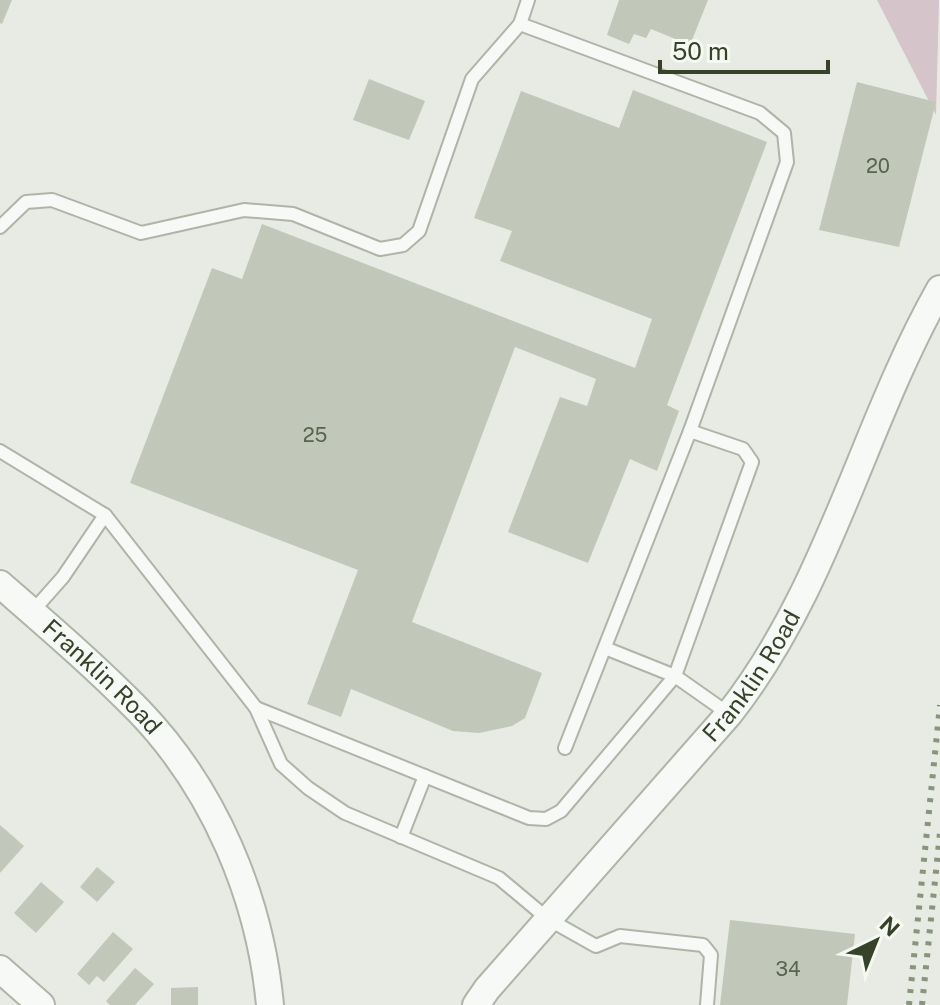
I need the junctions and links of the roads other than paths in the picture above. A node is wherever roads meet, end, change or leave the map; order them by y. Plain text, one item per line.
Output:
1 (528, 0) edge
2 (520, 24) junction
3 (0, 227) edge
4 (940, 289) edge
5 (690, 431) junction
6 (0, 451) edge
7 (105, 515) junction
8 (0, 584) edge
9 (32, 612) junction
10 (605, 648) junction
11 (675, 676) junction
12 (256, 708) junction
13 (729, 714) junction
14 (565, 748) dead end
15 (425, 776) junction
16 (401, 837) junction
17 (548, 919) junction
18 (0, 969) edge
19 (41, 1005) edge
20 (270, 1005) edge
21 (476, 1005) edge
22 (707, 1005) edge

1 - 2 lane
2 - 3 lane
2 - 5 lane
4 - 13 street, Franklin Road
5 - 10 lane
5 - 11 lane
6 - 7 lane
7 - 9 lane
7 - 12 lane
8 - 9 street, Franklin Road
9 - 20 street, Franklin Road
10 - 11 lane
10 - 14 lane
11 - 13 lane
11 - 15 lane
12 - 15 lane
12 - 16 lane
13 - 17 street, Franklin Road
15 - 16 lane
16 - 17 lane
17 - 21 street, Franklin Road
17 - 22 lane
18 - 19 street

